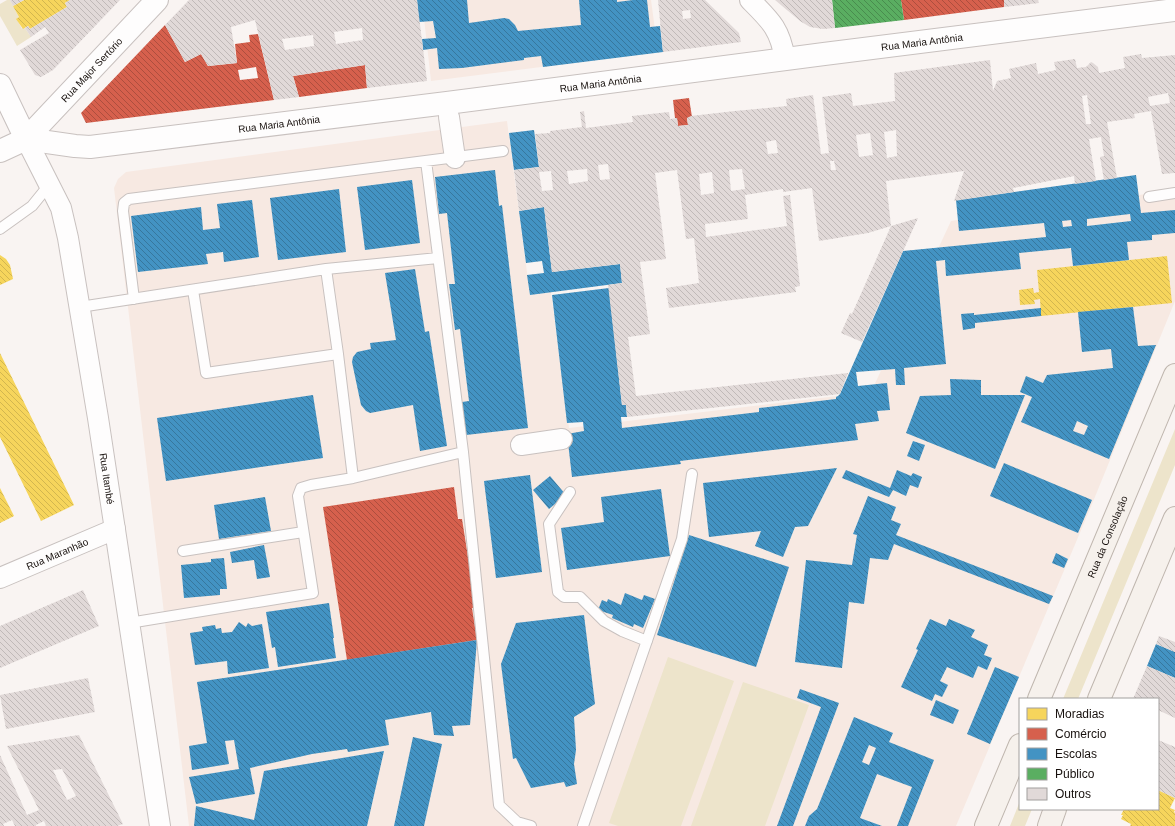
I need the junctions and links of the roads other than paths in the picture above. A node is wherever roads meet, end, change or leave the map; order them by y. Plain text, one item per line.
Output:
1 (157, 0) edge
2 (750, 0) edge
3 (1175, 10) edge
4 (785, 59) junction
5 (0, 85) edge
6 (60, 105) junction
7 (449, 117) dead end
8 (26, 139) junction
9 (75, 146) junction
10 (0, 151) edge
11 (503, 151) dead end
12 (455, 158) junction
13 (426, 162) junction
14 (49, 185) junction
15 (1175, 193) edge
16 (1149, 197) dead end
17 (0, 229) edge
18 (438, 258) junction
19 (326, 269) junction
20 (193, 290) junction
21 (134, 299) junction
22 (80, 307) junction
23 (338, 354) junction
24 (1175, 375) edge
25 (562, 439) dead end
26 (521, 445) dead end
27 (463, 452) junction
28 (692, 474) dead end
29 (353, 478) junction
30 (570, 492) dead end
31 (1175, 518) edge
32 (115, 530) junction
33 (304, 532) junction
34 (183, 551) dead end
35 (0, 578) edge
36 (129, 623) junction
37 (647, 641) junction
38 (1039, 698) edge
39 (1099, 698) edge
40 (1019, 747) edge
41 (1055, 810) edge
42 (160, 826) edge
43 (531, 826) edge
44 (583, 826) edge
45 (986, 826) edge
46 (1049, 826) edge

1 - 6 street, Rua Major Sertório
2 - 4 street
3 - 4 street, Rua Maria Antônia
4 - 9 street, Rua Maria Antônia
5 - 8 street
6 - 8 street, Rua Major Sertório
6 - 9 street
7 - 12 street
8 - 9 street, Rua Maria Antônia
8 - 10 street
8 - 14 street, Rua Itambé
11 - 12 lane
12 - 13 lane
13 - 18 lane
13 - 21 lane
14 - 17 lane
14 - 22 street, Rua Itambé
15 - 16 lane
18 - 19 lane
18 - 27 lane
19 - 20 lane
19 - 23 lane
20 - 21 lane
20 - 23 lane
21 - 22 lane
22 - 32 street, Rua Itambé
23 - 29 lane
24 - 38 main road, Rua da Consolação
25 - 26 street
27 - 29 lane
27 - 43 lane
28 - 37 lane
29 - 33 lane
30 - 37 lane
31 - 39 main road
32 - 35 street, Rua Maranhão
32 - 36 street, Rua Itambé
33 - 34 lane
33 - 36 lane
36 - 42 street, Rua Itambé
37 - 44 lane
40 - 45 main road
41 - 46 main road

